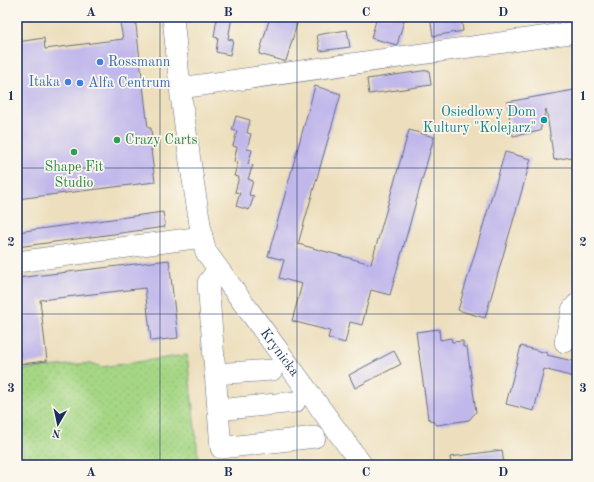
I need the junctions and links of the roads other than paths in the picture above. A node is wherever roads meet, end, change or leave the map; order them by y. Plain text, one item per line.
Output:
1 (173, 17) edge
2 (577, 32) edge
3 (180, 88) junction
4 (202, 237) junction
5 (17, 262) edge
6 (218, 270) junction
7 (577, 304) edge
8 (565, 342) dead end
9 (272, 370) dead end
10 (215, 374) junction
11 (295, 402) dead end
12 (218, 410) junction
13 (315, 437) dead end
14 (362, 465) edge

1 - 3 street, Krynicka
2 - 3 street
3 - 4 street, Krynicka
4 - 5 street
4 - 6 street, Krynicka
6 - 10 street
6 - 14 street, Krynicka
7 - 8 street
9 - 10 street
10 - 12 street
11 - 12 street
12 - 13 street

